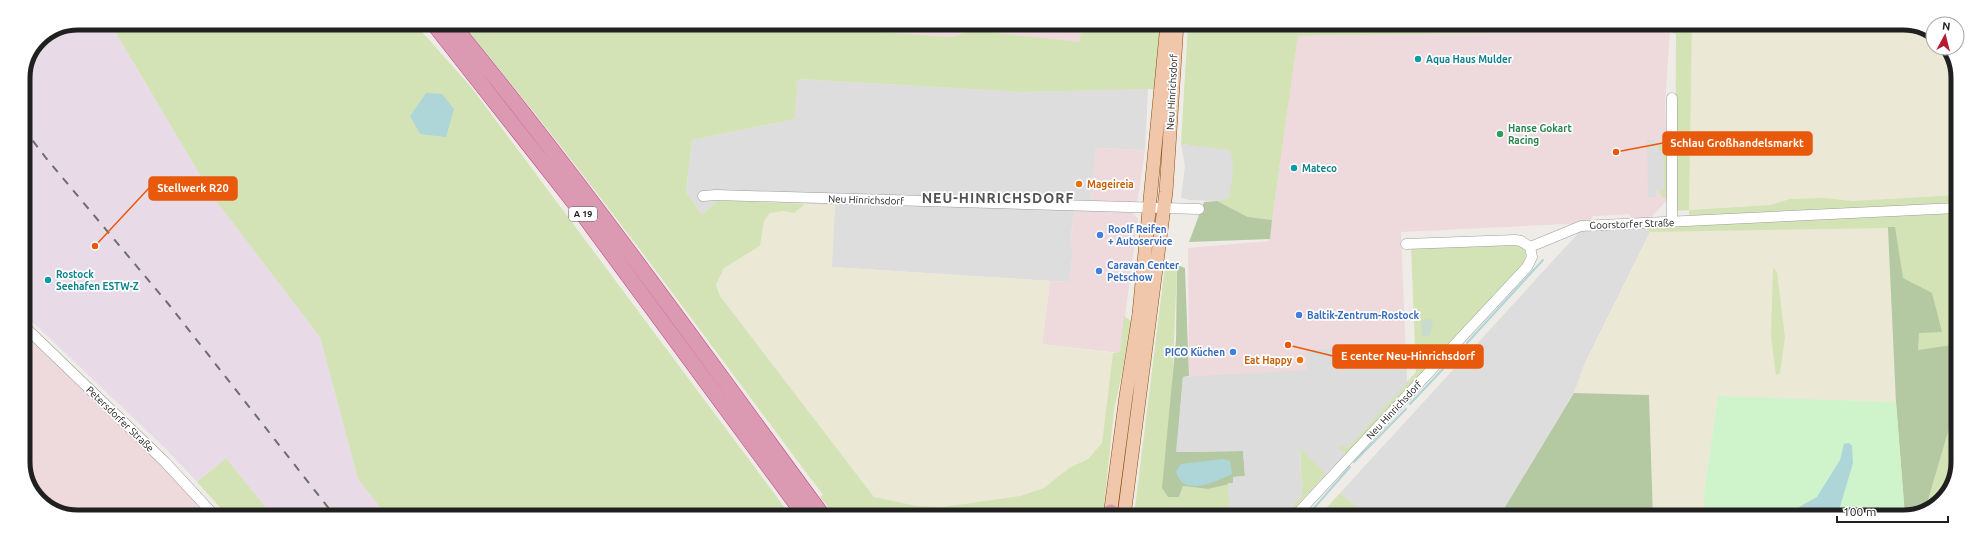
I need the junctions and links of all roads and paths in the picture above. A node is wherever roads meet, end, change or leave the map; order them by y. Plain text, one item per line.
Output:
1 (438, 30) edge
2 (457, 30) edge
3 (1166, 30) edge
4 (1177, 30) edge
5 (1672, 98) dead end
6 (1152, 190) junction
7 (703, 196) dead end
8 (1150, 208) junction
9 (1951, 208) edge
10 (1200, 209) dead end
11 (1163, 214) junction
12 (1672, 222) junction
13 (1406, 244) dead end
14 (1530, 247) junction
15 (30, 332) edge
16 (209, 510) edge
17 (801, 510) edge
18 (819, 510) edge
19 (1114, 510) edge
20 (1114, 510) edge
21 (1300, 510) edge

1 - 17 highway, A 19
2 - 18 highway, A 19
3 - 6 main road, Neu Hinrichsdorf
4 - 11 main road, Neu Hinrichsdorf
5 - 12 street
6 - 8 main road, Neu Hinrichsdorf
6 - 11 main road
7 - 8 street, Neu Hinrichsdorf
8 - 11 main road
8 - 20 main road, Neu Hinrichsdorf
9 - 12 street, Goorstorfer Straße
10 - 11 street
11 - 19 main road, Neu Hinrichsdorf
12 - 14 street, Goorstorfer Straße
13 - 14 street
14 - 21 street, Neu Hinrichsdorf
15 - 16 street, Petersdorfer Straße

